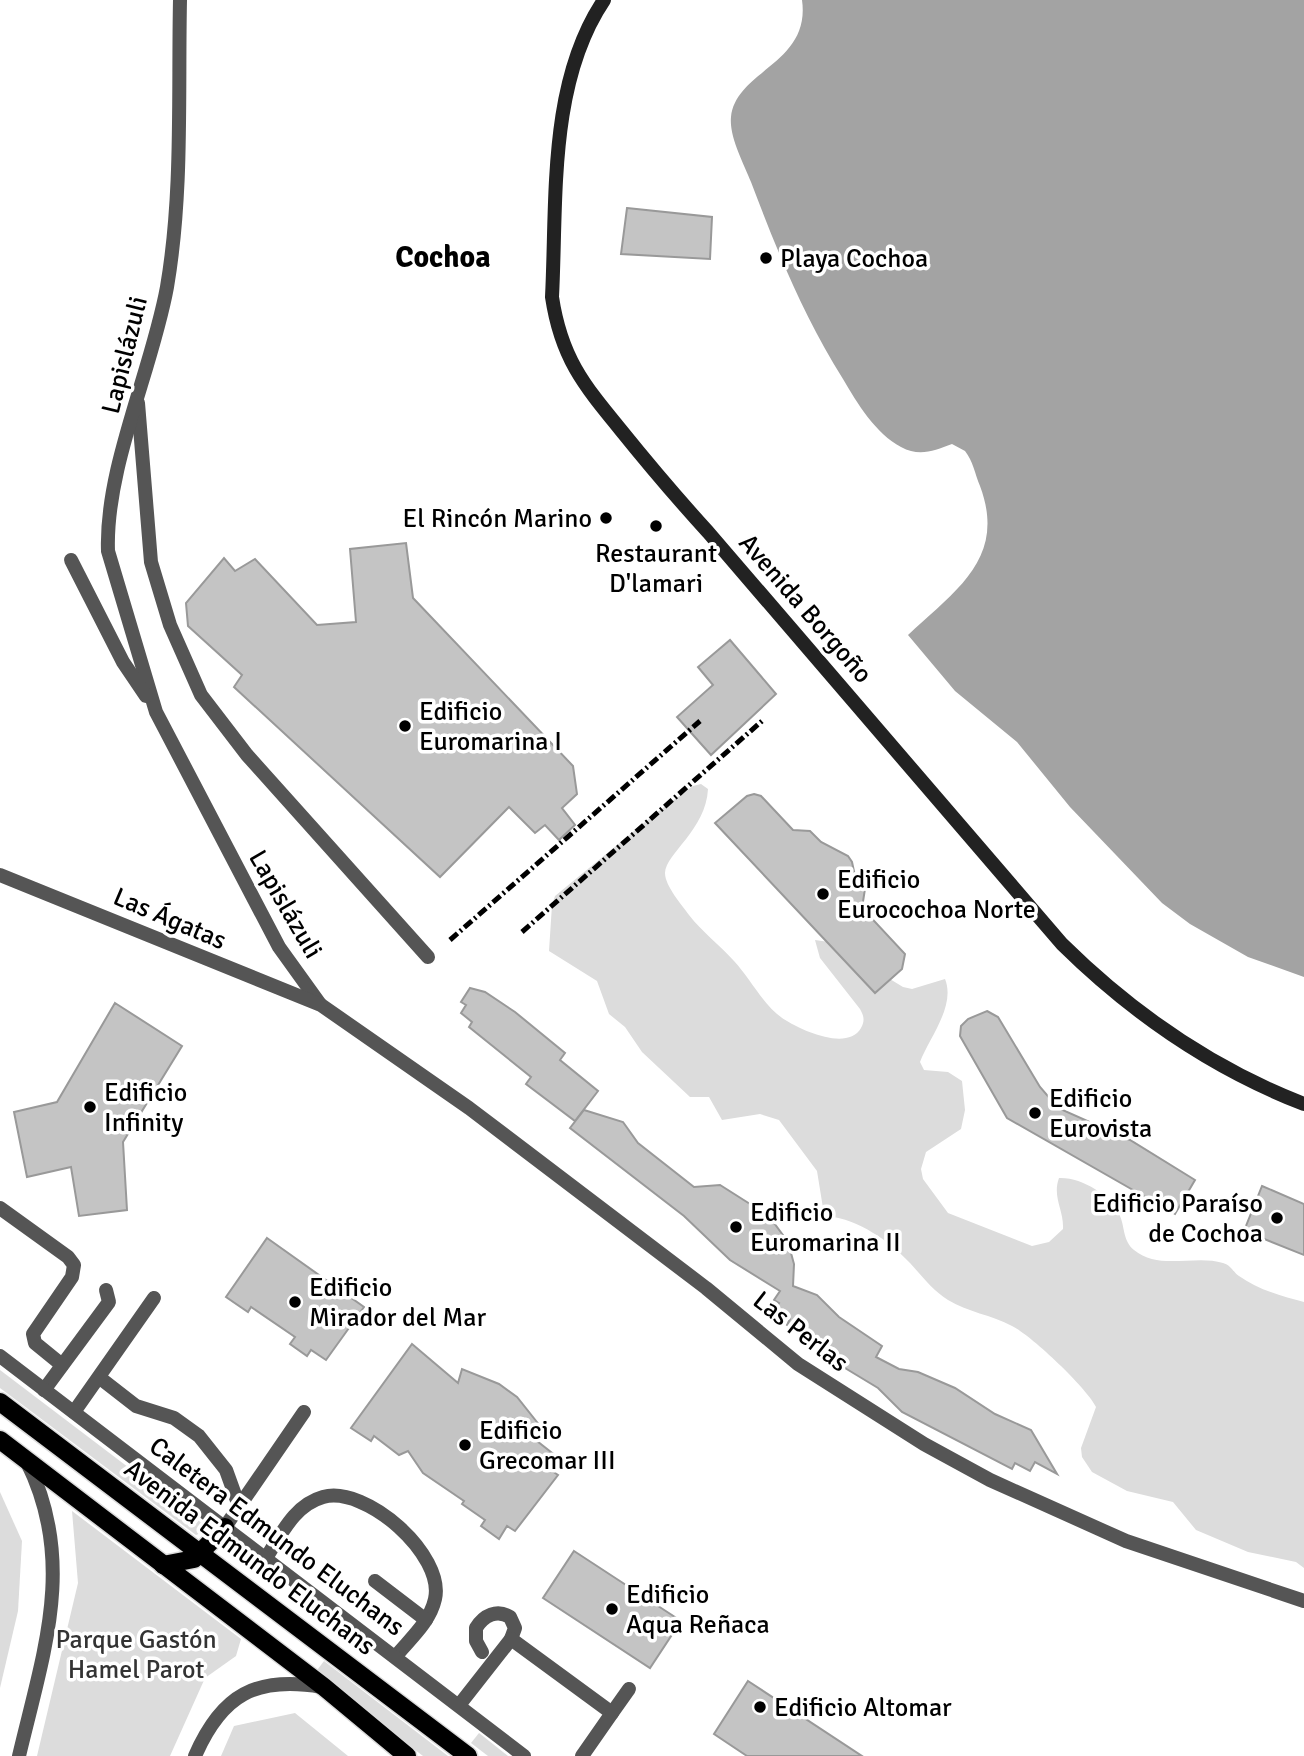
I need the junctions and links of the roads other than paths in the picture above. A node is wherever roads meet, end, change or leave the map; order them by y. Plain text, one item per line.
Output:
1 (180, 0) edge
2 (604, 0) edge
3 (138, 402) junction
4 (71, 560) dead end
5 (156, 712) junction
6 (0, 875) edge
7 (428, 957) dead end
8 (321, 1006) junction
9 (1304, 1104) edge
10 (0, 1208) edge
11 (106, 1290) dead end
12 (154, 1298) dead end
13 (0, 1356) edge
14 (62, 1364) junction
15 (100, 1378) junction
16 (44, 1390) junction
17 (0, 1402) edge
18 (74, 1412) junction
19 (304, 1412) dead end
20 (0, 1440) edge
21 (26, 1461) junction
22 (239, 1506) junction
23 (225, 1527) junction
24 (202, 1553) junction
25 (266, 1558) junction
26 (163, 1565) junction
27 (375, 1581) dead end
28 (1304, 1601) edge
29 (426, 1620) junction
30 (511, 1639) junction
31 (482, 1652) dead end
32 (396, 1656) junction
33 (324, 1687) junction
34 (629, 1689) dead end
35 (460, 1704) junction
36 (612, 1713) junction
37 (19, 1756) edge
38 (195, 1756) edge
39 (407, 1756) edge
40 (468, 1756) edge
41 (524, 1756) edge
42 (582, 1756) edge

1 - 3 street, Lapislázuli
2 - 9 main road, Avenida Borgoño
3 - 5 street, Lapislázuli
3 - 7 street
4 - 5 street, Lapislázuli
5 - 8 street, Lapislázuli
6 - 8 street, Las Ágatas
8 - 28 street, Las Perlas
10 - 14 street
11 - 14 street
12 - 15 street
13 - 16 street, Caletera Edmundo Eluchans
14 - 16 street
15 - 18 street
15 - 22 street
16 - 18 street, Caletera Edmundo Eluchans
17 - 24 main road, Avenida Edmundo Eluchans
18 - 23 street, Caletera Edmundo Eluchans
19 - 22 street
20 - 21 main road
21 - 26 main road
21 - 37 street
22 - 23 street
23 - 24 main road
23 - 25 street, Caletera Edmundo Eluchans
24 - 26 main road
24 - 40 main road, Avenida Edmundo Eluchans
25 - 29 street
25 - 32 street, Caletera Edmundo Eluchans
26 - 33 main road
27 - 29 street
29 - 32 street
30 - 31 street
30 - 35 street
30 - 36 street
32 - 35 street, Caletera Edmundo Eluchans
33 - 38 street
33 - 39 main road
34 - 36 street
35 - 41 street, Caletera Edmundo Eluchans
36 - 42 street

